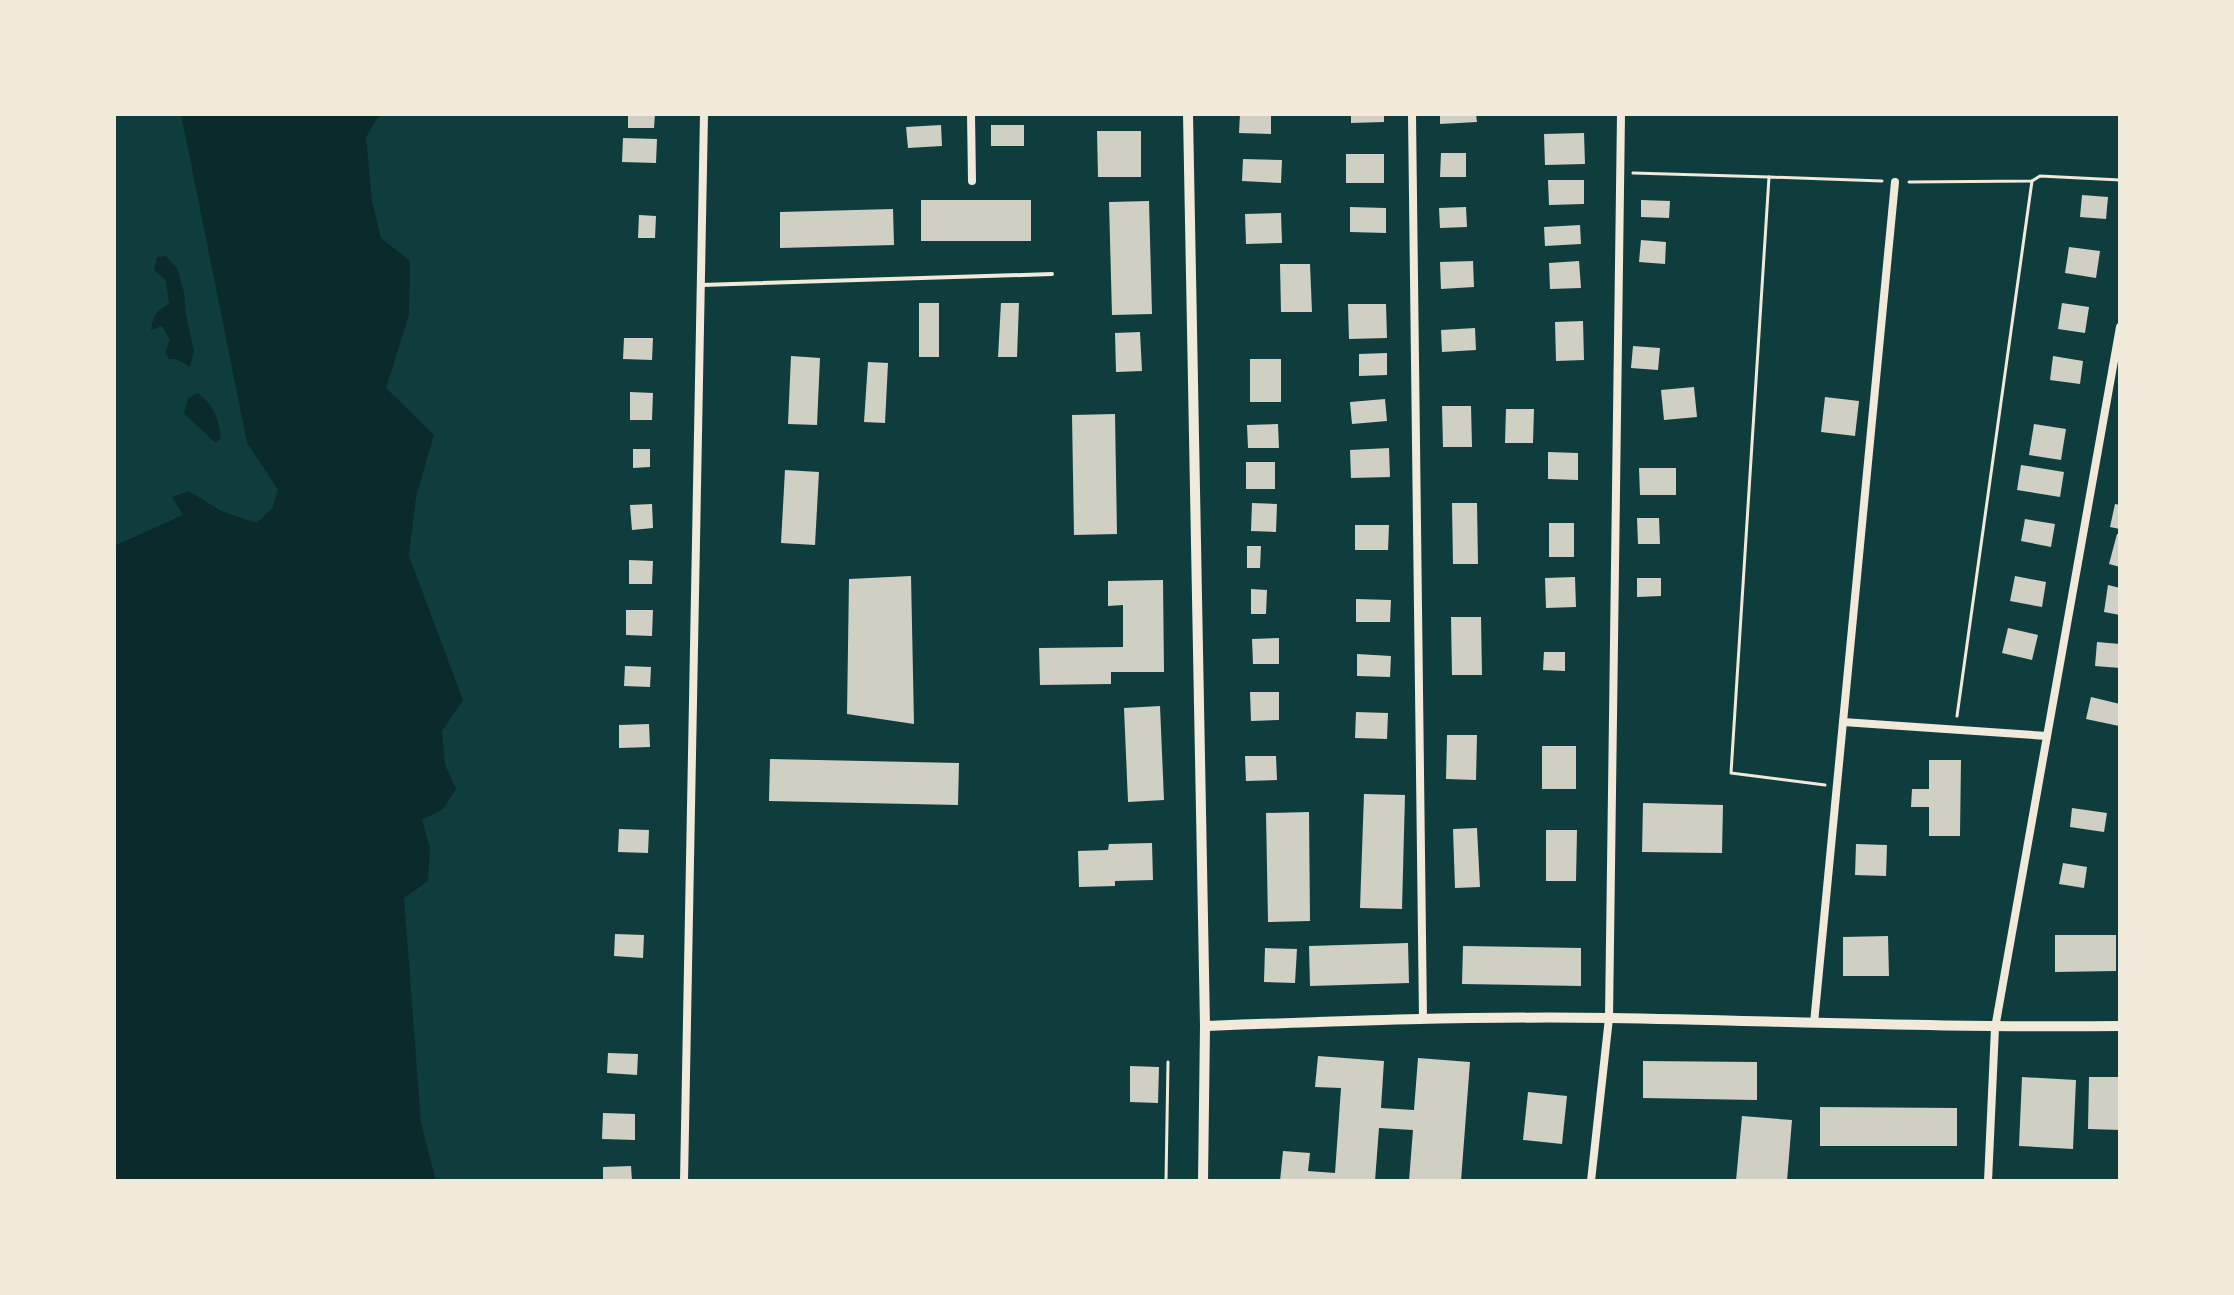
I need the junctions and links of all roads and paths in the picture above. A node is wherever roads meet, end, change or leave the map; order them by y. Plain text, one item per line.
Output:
1 (704, 114) edge
2 (971, 114) edge
3 (1188, 114) edge
4 (1412, 114) edge
5 (1621, 114) edge
6 (1620, 173) junction
7 (1769, 177) junction
8 (2120, 180) edge
9 (972, 181) dead end
10 (2032, 181) junction
11 (1895, 182) junction
12 (1052, 274) dead end
13 (702, 285) junction
14 (2120, 327) edge
15 (1843, 722) junction
16 (1955, 730) junction
17 (2047, 736) junction
18 (1836, 787) junction
19 (1609, 1018) junction
20 (1423, 1019) junction
21 (1814, 1023) junction
22 (1205, 1026) junction
23 (2120, 1026) edge
24 (1995, 1028) junction
25 (1168, 1062) dead end
26 (684, 1181) edge
27 (1166, 1181) edge
28 (1203, 1181) edge
29 (1591, 1181) edge
30 (1988, 1181) edge

1 - 13 street
2 - 9 street
3 - 22 street
4 - 20 street
5 - 6 street
6 - 7 path
6 - 19 street
7 - 11 path
7 - 18 path
8 - 10 path
10 - 11 path
10 - 16 path
11 - 15 street
12 - 13 lane
13 - 26 street
14 - 17 street
15 - 16 street
15 - 18 street
16 - 17 street
17 - 24 street
18 - 21 street
19 - 20 street
19 - 21 street
19 - 29 street
20 - 22 street
21 - 24 street
22 - 28 street
23 - 24 street
24 - 30 street
25 - 27 path

